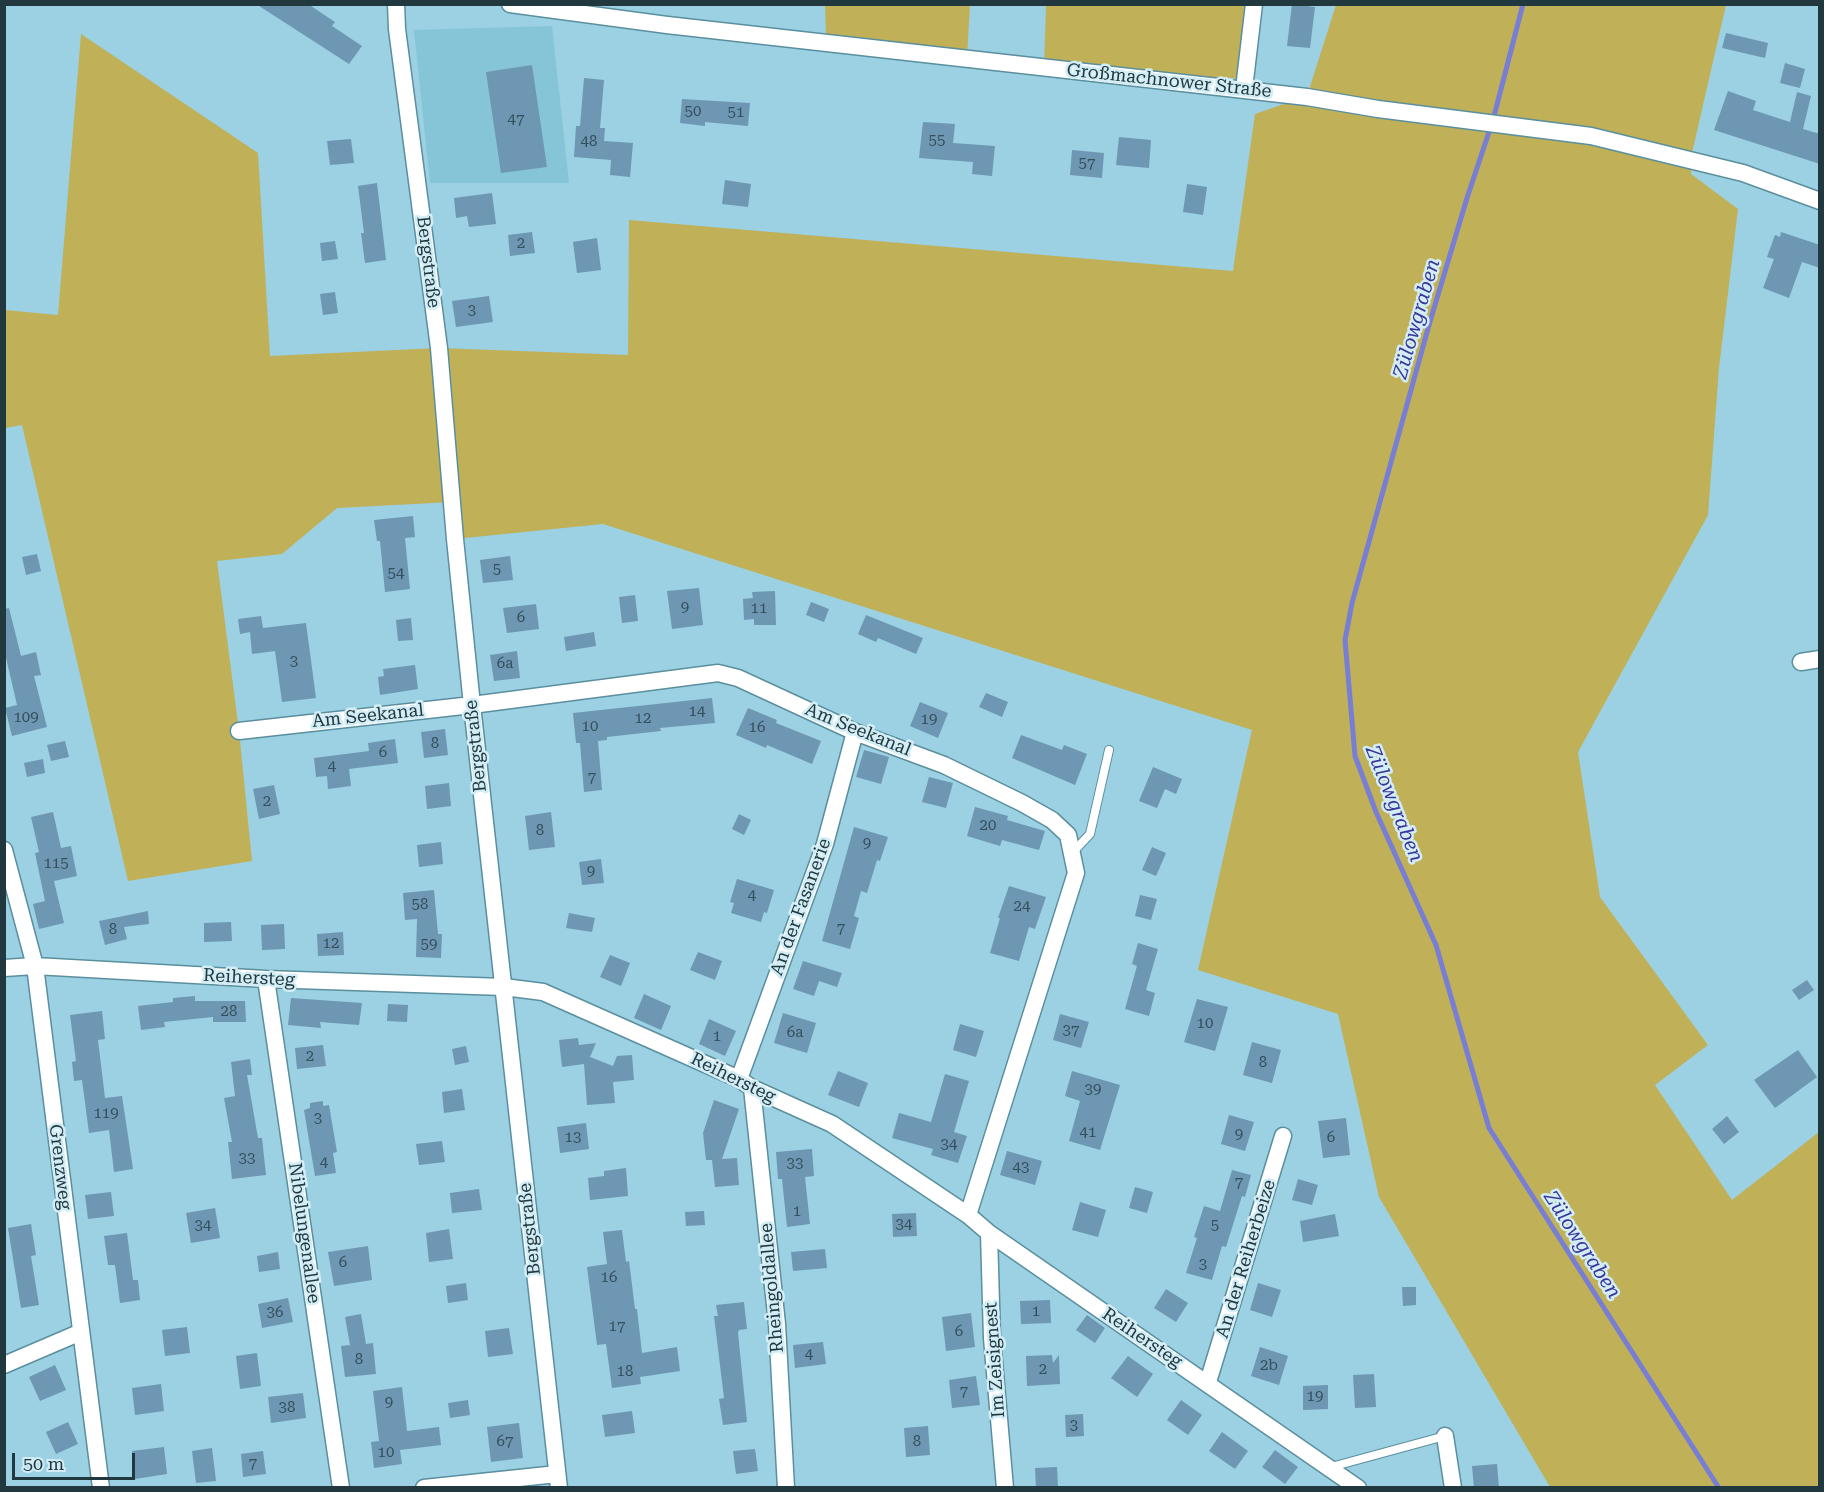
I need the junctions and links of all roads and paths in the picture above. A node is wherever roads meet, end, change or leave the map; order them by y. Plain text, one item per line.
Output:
1 (396, 4) edge
2 (510, 4) edge
3 (1254, 4) edge
4 (1244, 89) junction
5 (1820, 201) edge
6 (1820, 659) edge
7 (1801, 662) dead end
8 (472, 705) junction
9 (239, 731) dead end
10 (855, 732) junction
11 (1109, 750) dead end
12 (4, 850) edge
13 (1073, 852) junction
14 (35, 966) junction
15 (4, 968) edge
16 (266, 979) junction
17 (504, 987) junction
18 (745, 1084) junction
19 (1283, 1136) dead end
20 (968, 1215) junction
21 (988, 1233) junction
22 (81, 1332) junction
23 (4, 1365) edge
24 (1208, 1382) junction
25 (1445, 1436) joint
26 (1328, 1468) junction
27 (558, 1481) edge
28 (101, 1488) edge
29 (341, 1488) edge
30 (424, 1488) edge
31 (786, 1488) edge
32 (1005, 1488) edge
33 (1358, 1488) edge
34 (1453, 1488) edge

1 - 8 street, Bergstraße
2 - 4 street, Großmachnower Straße
3 - 4 street
4 - 5 street, Großmachnower Straße
6 - 7 street
8 - 9 street, Am Seekanal
8 - 10 street, Am Seekanal
8 - 17 street, Bergstraße
10 - 13 street, Am Seekanal
10 - 18 street, An der Fasanerie
11 - 13 lane
12 - 14 street, Grenzweg
13 - 20 street, Am Seekanal
14 - 15 street, Reihersteg
14 - 16 street, Reihersteg
14 - 22 street, Grenzweg
16 - 17 street, Reihersteg
16 - 29 street, Nibelungenallee
17 - 18 street, Reihersteg
17 - 27 street, Bergstraße
18 - 20 street, Reihersteg
18 - 31 street, Rheingoldallee
19 - 24 street, An der Reiherbeize
20 - 21 street, Reihersteg
21 - 24 street, Reihersteg
21 - 32 street, Im Zeisignest
22 - 23 street
22 - 28 street, Grenzweg
24 - 26 street, Reihersteg
25 - 26 lane
25 - 34 street
26 - 33 street, Reihersteg
27 - 30 street

